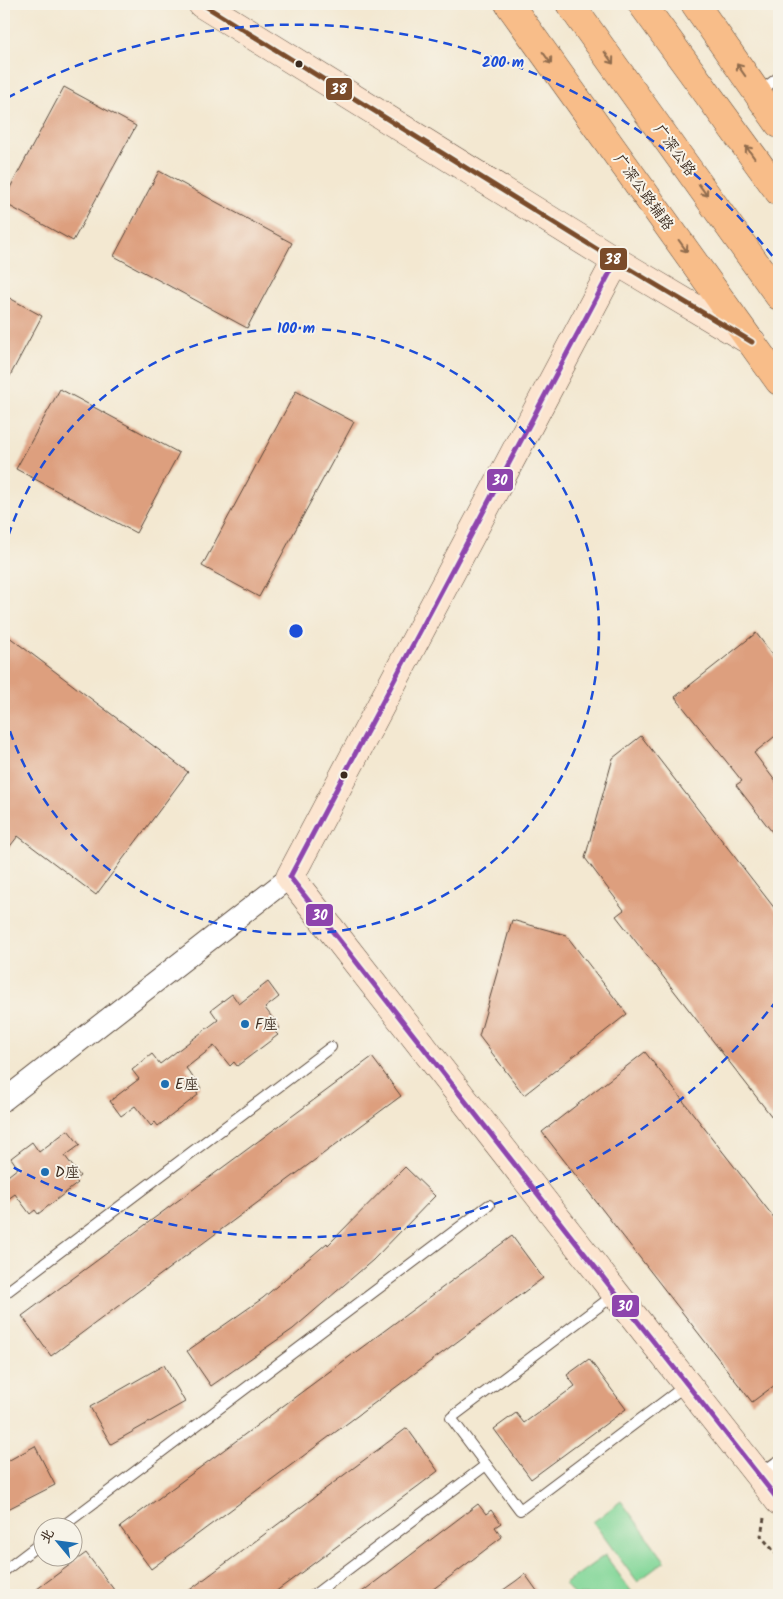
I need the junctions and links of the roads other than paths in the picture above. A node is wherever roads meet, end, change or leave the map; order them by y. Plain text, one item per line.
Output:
1 (202, 4) edge
2 (509, 4) edge
3 (570, 4) edge
4 (642, 4) edge
5 (695, 4) edge
6 (779, 77) edge
7 (758, 94) junction
8 (779, 124) edge
9 (779, 192) edge
10 (616, 261) junction
11 (779, 296) edge
12 (752, 342) junction
13 (779, 381) edge
14 (290, 877) junction
15 (331, 1047) dead end
16 (4, 1100) edge
17 (489, 1205) dead end
18 (4, 1294) edge
19 (616, 1294) junction
20 (687, 1384) junction
21 (486, 1465) junction
22 (772, 1484) edge
23 (76, 1516) edge
24 (32, 1550) edge
25 (4, 1571) edge
26 (314, 1595) edge

1 - 10 street
2 -> 12 main road, 广深公路辅路
3 -> 11 main road, 广深公路
9 -> 4 main road
7 -> 5 main road
6 - 7 lane
7 - 8 main road
10 - 12 street
10 - 14 street
12 - 13 main road, 广深公路辅路
14 - 16 street
14 - 19 street
15 - 18 lane
17 - 23 lane
19 - 20 street
19 - 21 lane
20 - 21 lane
20 - 22 street
21 - 26 lane
24 - 25 lane

